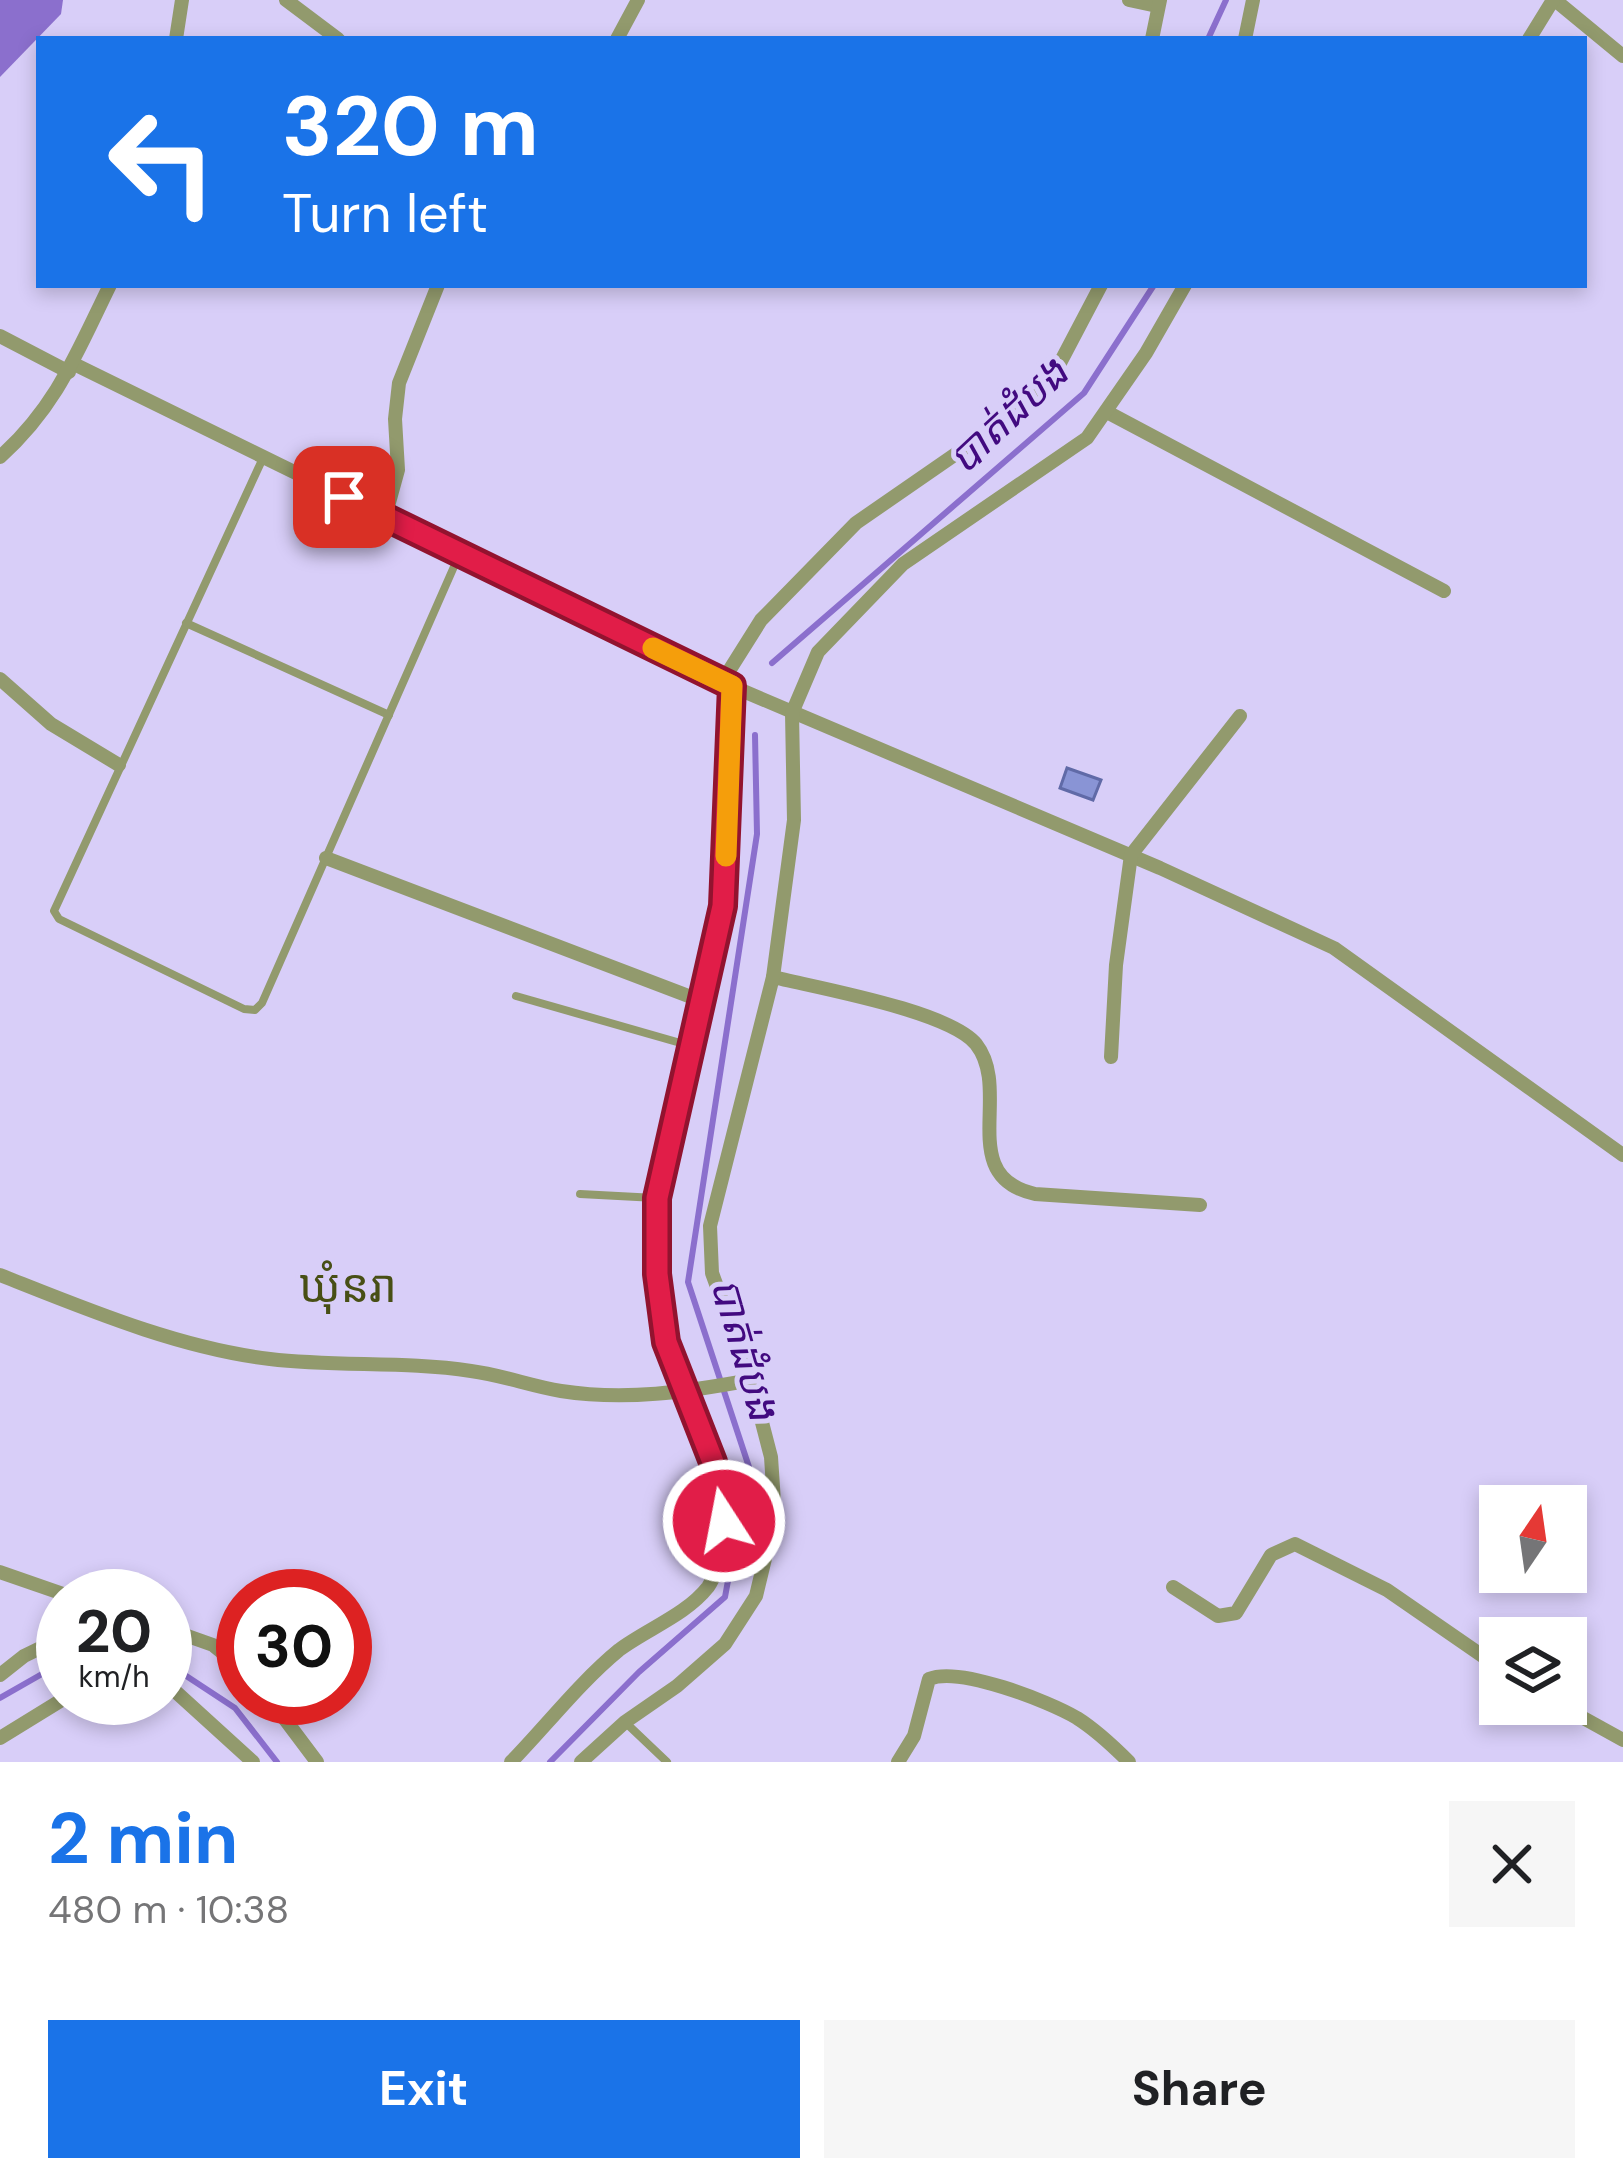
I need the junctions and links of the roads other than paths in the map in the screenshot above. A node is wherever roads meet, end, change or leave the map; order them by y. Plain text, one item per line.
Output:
1 (182, 0) edge
2 (286, 0) edge
3 (638, 0) edge
4 (1130, 0) edge
5 (1253, 0) edge
6 (1554, 0) edge
7 (1158, 3) edge
8 (176, 36) edge
9 (334, 36) edge
10 (619, 36) edge
11 (1152, 36) edge
12 (1246, 36) edge
13 (1531, 36) edge
14 (1623, 56) edge
15 (108, 288) edge
16 (437, 288) edge
17 (1099, 288) edge
18 (1184, 288) edge
19 (0, 336) edge
20 (72, 368) junction
21 (1107, 412) junction
22 (0, 457) edge
23 (263, 457) junction
24 (385, 517) junction
25 (460, 554) junction
26 (1444, 591) dead end
27 (186, 623) junction
28 (0, 680) edge
29 (727, 684) junction
30 (792, 713) junction
31 (388, 715) junction
32 (1240, 716) dead end
33 (119, 766) junction
34 (1131, 855) junction
35 (326, 858) junction
36 (773, 977) junction
37 (516, 996) dead end
38 (699, 1000) junction
39 (691, 1046) junction
40 (1112, 1057) dead end
41 (1623, 1155) edge
42 (580, 1193) dead end
43 (657, 1198) junction
44 (1200, 1205) dead end
45 (0, 1275) edge
46 (751, 1380) junction
47 (686, 1392) junction
48 (0, 1572) edge
49 (36, 1585) edge
50 (1173, 1587) dead end
51 (36, 1650) edge
52 (1479, 1653) edge
53 (0, 1675) edge
54 (192, 1706) edge
55 (36, 1716) edge
56 (1587, 1720) edge
57 (625, 1722) junction
58 (289, 1725) edge
59 (0, 1738) edge
60 (1623, 1739) edge
61 (254, 1762) edge
62 (317, 1762) edge
63 (511, 1762) edge
64 (582, 1762) edge
65 (667, 1762) edge
66 (898, 1762) edge
67 (1129, 1762) edge

1 - 8 street
2 - 9 street
3 - 10 street
4 - 7 street
5 - 12 street
6 - 13 street
6 - 14 street
7 - 11 street
15 - 20 street
16 - 24 street
17 - 29 street
18 - 21 street
19 - 20 street
20 - 22 street
20 - 23 street
21 - 26 street
21 - 30 street
23 - 24 street
23 - 27 lane
24 - 25 street
25 - 29 street
25 - 31 lane
27 - 31 lane
27 - 33 lane
28 - 33 street
29 - 30 street
29 - 38 street
30 - 34 street
30 - 36 street
31 - 35 lane
32 - 34 street
33 - 35 lane
34 - 40 street
34 - 41 street
35 - 38 street
36 - 44 street
36 - 46 street
37 - 39 lane
38 - 39 street
39 - 43 street
42 - 43 lane
43 - 47 street
45 - 47 street
46 - 47 street
46 - 57 street
47 - 63 street
48 - 49 street
50 - 52 street
51 - 53 street
54 - 61 street
55 - 59 street
56 - 60 street
57 - 64 street
57 - 65 lane
58 - 62 street
66 - 67 street

